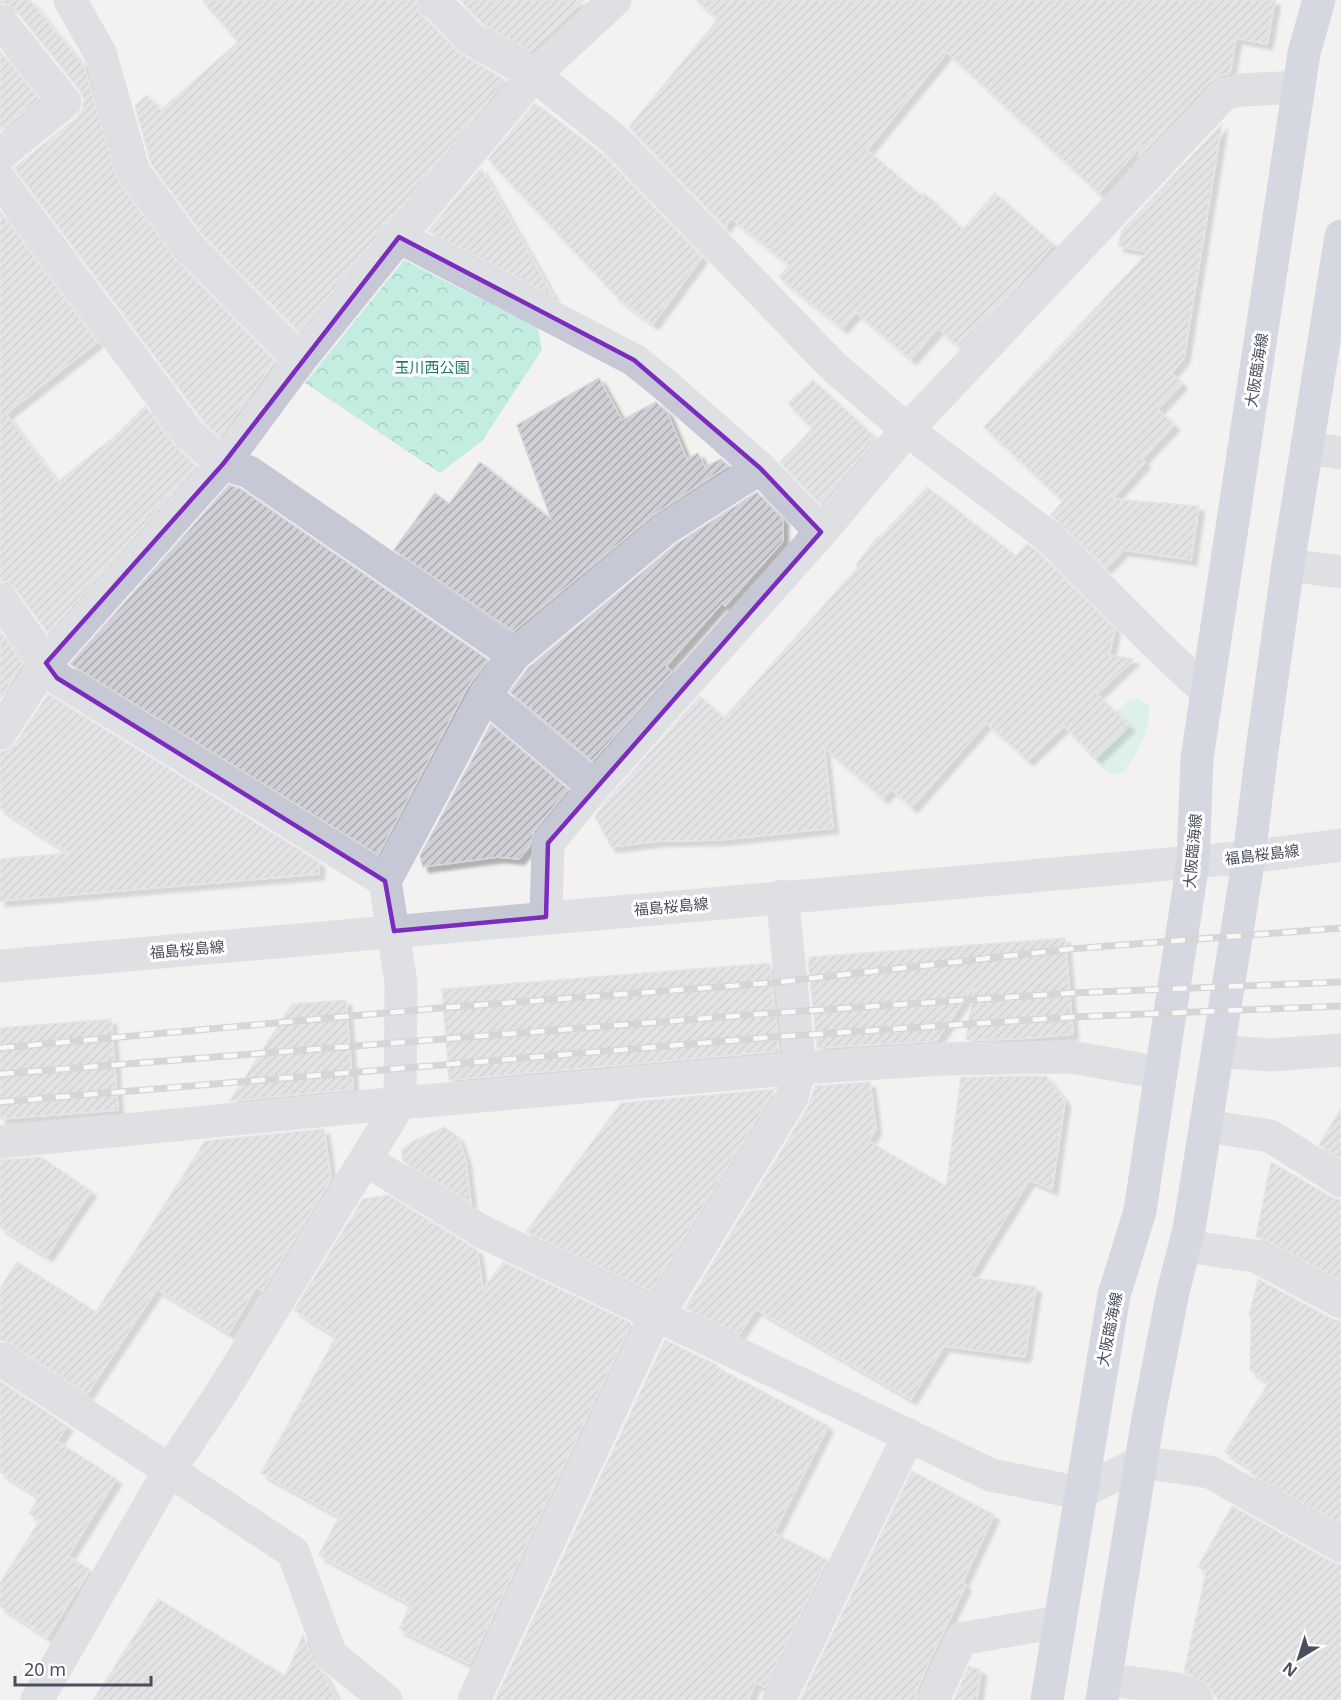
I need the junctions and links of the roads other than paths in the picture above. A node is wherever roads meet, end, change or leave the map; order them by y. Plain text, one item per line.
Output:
1 (70, 0) edge
2 (434, 0) edge
3 (615, 0) edge
4 (1319, 0) edge
5 (0, 21) edge
6 (534, 75) junction
7 (1299, 87) junction
8 (0, 154) edge
9 (0, 180) edge
10 (1341, 236) edge
11 (399, 237) junction
12 (300, 360) junction
13 (907, 430) junction
14 (1307, 448) junction
15 (1341, 453) edge
16 (223, 464) junction
17 (760, 468) junction
18 (821, 532) junction
19 (1288, 565) junction
20 (1341, 572) edge
21 (0, 599) edge
22 (514, 655) junction
23 (46, 663) junction
24 (1207, 692) junction
25 (485, 695) junction
26 (0, 733) edge
27 (594, 787) junction
28 (1341, 844) edge
29 (1249, 857) junction
30 (1193, 862) junction
31 (385, 881) junction
32 (782, 896) junction
33 (546, 917) junction
34 (394, 931) junction
35 (0, 966) edge
36 (1341, 1050) edge
37 (1218, 1051) junction
38 (800, 1068) junction
39 (1161, 1073) junction
40 (400, 1103) junction
41 (1206, 1126) junction
42 (0, 1142) edge
43 (366, 1160) junction
44 (1341, 1181) edge
45 (1185, 1246) junction
46 (1341, 1302) edge
47 (656, 1314) junction
48 (0, 1359) edge
49 (909, 1435) junction
50 (1141, 1462) junction
51 (169, 1471) junction
52 (1080, 1493) junction
53 (1341, 1546) edge
54 (1059, 1622) junction
55 (1104, 1690) edge
56 (37, 1700) edge
57 (386, 1700) edge
58 (474, 1700) edge
59 (779, 1700) edge
60 (933, 1700) edge
61 (1047, 1700) edge
62 (1197, 1700) edge

1 - 12 street
2 - 6 street
3 - 6 street
4 - 7 main road, 大阪臨海線
5 - 8 street
6 - 11 street
6 - 13 street
7 - 13 street
7 - 24 main road, 大阪臨海線
9 - 16 street
10 - 14 main road
11 - 12 street
11 - 17 street
12 - 16 street
13 - 18 street
13 - 24 street
14 - 15 street
14 - 19 main road
16 - 22 street
16 - 23 street
17 - 18 street
17 - 22 street
18 - 27 street
19 - 20 street
19 - 29 main road
21 - 23 street
22 - 25 street
23 - 26 street
23 - 31 street
24 - 30 main road, 大阪臨海線
25 - 27 street
25 - 31 street
27 - 33 street
28 - 29 street, 福島桜島線
29 - 30 street, 福島桜島線
29 - 37 main road
30 - 32 street, 福島桜島線
30 - 39 main road, 大阪臨海線
31 - 34 street
32 - 33 street, 福島桜島線
32 - 38 street
33 - 34 street, 福島桜島線
34 - 35 street, 福島桜島線
34 - 40 street
36 - 37 street
37 - 41 main road
38 - 39 street
38 - 40 street
38 - 47 street
39 - 52 main road, 大阪臨海線
40 - 42 street
40 - 43 street
41 - 44 street
41 - 45 main road
43 - 47 street
43 - 51 street
45 - 46 street
45 - 50 main road
47 - 49 street
47 - 58 street
48 - 51 street
49 - 52 street
49 - 59 street
50 - 52 street
50 - 53 street
50 - 55 main road
51 - 56 street
51 - 57 street
52 - 54 main road, 大阪臨海線
54 - 60 street
54 - 61 main road, 大阪臨海線
55 - 62 street

